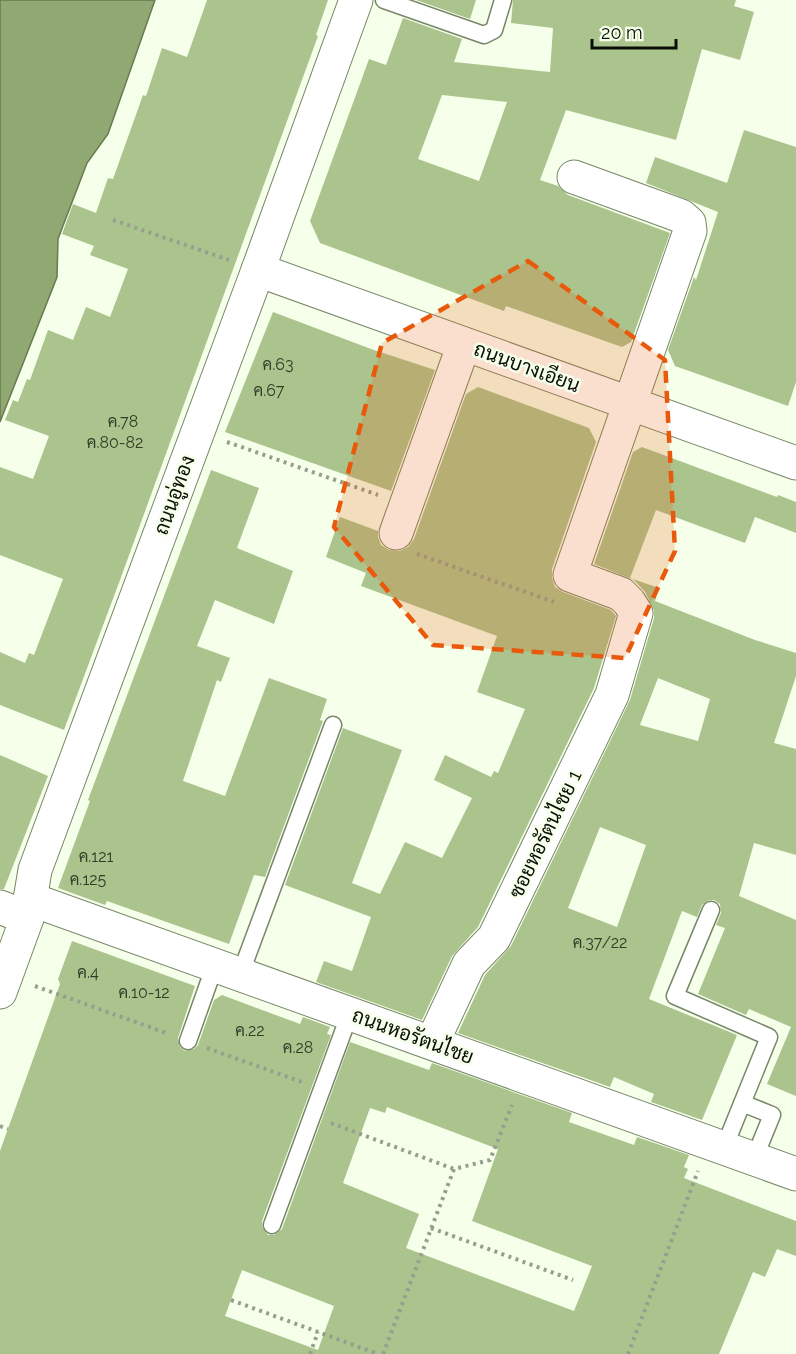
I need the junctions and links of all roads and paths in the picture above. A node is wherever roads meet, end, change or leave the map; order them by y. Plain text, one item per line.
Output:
1 (356, 0) edge
2 (384, 0) edge
3 (503, 0) edge
4 (574, 177) dead end
5 (113, 220) dead end
6 (258, 270) junction
7 (464, 344) junction
8 (629, 403) junction
9 (198, 430) junction
10 (796, 463) edge
11 (400, 519) junction
12 (570, 574) junction
13 (333, 725) dead end
14 (19, 908) edge
15 (711, 910) dead end
16 (228, 970) junction
17 (3, 984) edge
18 (350, 1013) junction
19 (188, 1041) junction
20 (432, 1043) junction
21 (524, 1076) junction
22 (322, 1089) junction
23 (742, 1103) junction
24 (312, 1116) junction
25 (0, 1126) edge
26 (8, 1129) dead end
27 (716, 1145) junction
28 (754, 1159) junction
29 (454, 1169) junction
30 (796, 1174) edge
31 (272, 1225) dead end
32 (431, 1228) junction
33 (573, 1280) dead end
34 (231, 1300) dead end
35 (318, 1332) junction
36 (310, 1354) edge
37 (378, 1354) edge
38 (383, 1354) edge
39 (628, 1354) edge

1 - 6 street, ถนนอู่ทอง
2 - 3 lane
4 - 8 street
5 - 6 path
6 - 7 street, ถนนบางเอียน
6 - 9 street, ถนนอู่ทอง
7 - 8 street, ถนนบางเอียน
7 - 11 street
8 - 10 street, ถนนบางเอียน
8 - 12 street
9 - 11 path
9 - 14 street, ถนนอู่ทอง
11 - 12 path
12 - 20 street, ซอยหอรัตนไชย 1
13 - 16 lane
14 - 16 street, ถนนหอรัตนไชย
14 - 17 street, ถนนอู่ทอง
15 - 23 lane
16 - 18 street, ถนนหอรัตนไชย
16 - 19 lane
17 - 19 path
18 - 20 street, ถนนหอรัตนไชย
18 - 22 lane
19 - 22 path
20 - 21 street, ถนนหอรัตนไชย
21 - 27 street, ถนนหอรัตนไชย
21 - 29 path
22 - 24 lane
23 - 27 lane
23 - 28 lane
24 - 29 path
24 - 31 lane
25 - 26 path
27 - 28 street, ถนนหอรัตนไชย
27 - 39 path
28 - 30 street, ถนนหอรัตนไชย
29 - 32 path
32 - 33 path
32 - 38 path
34 - 35 path
35 - 36 path
35 - 37 path

